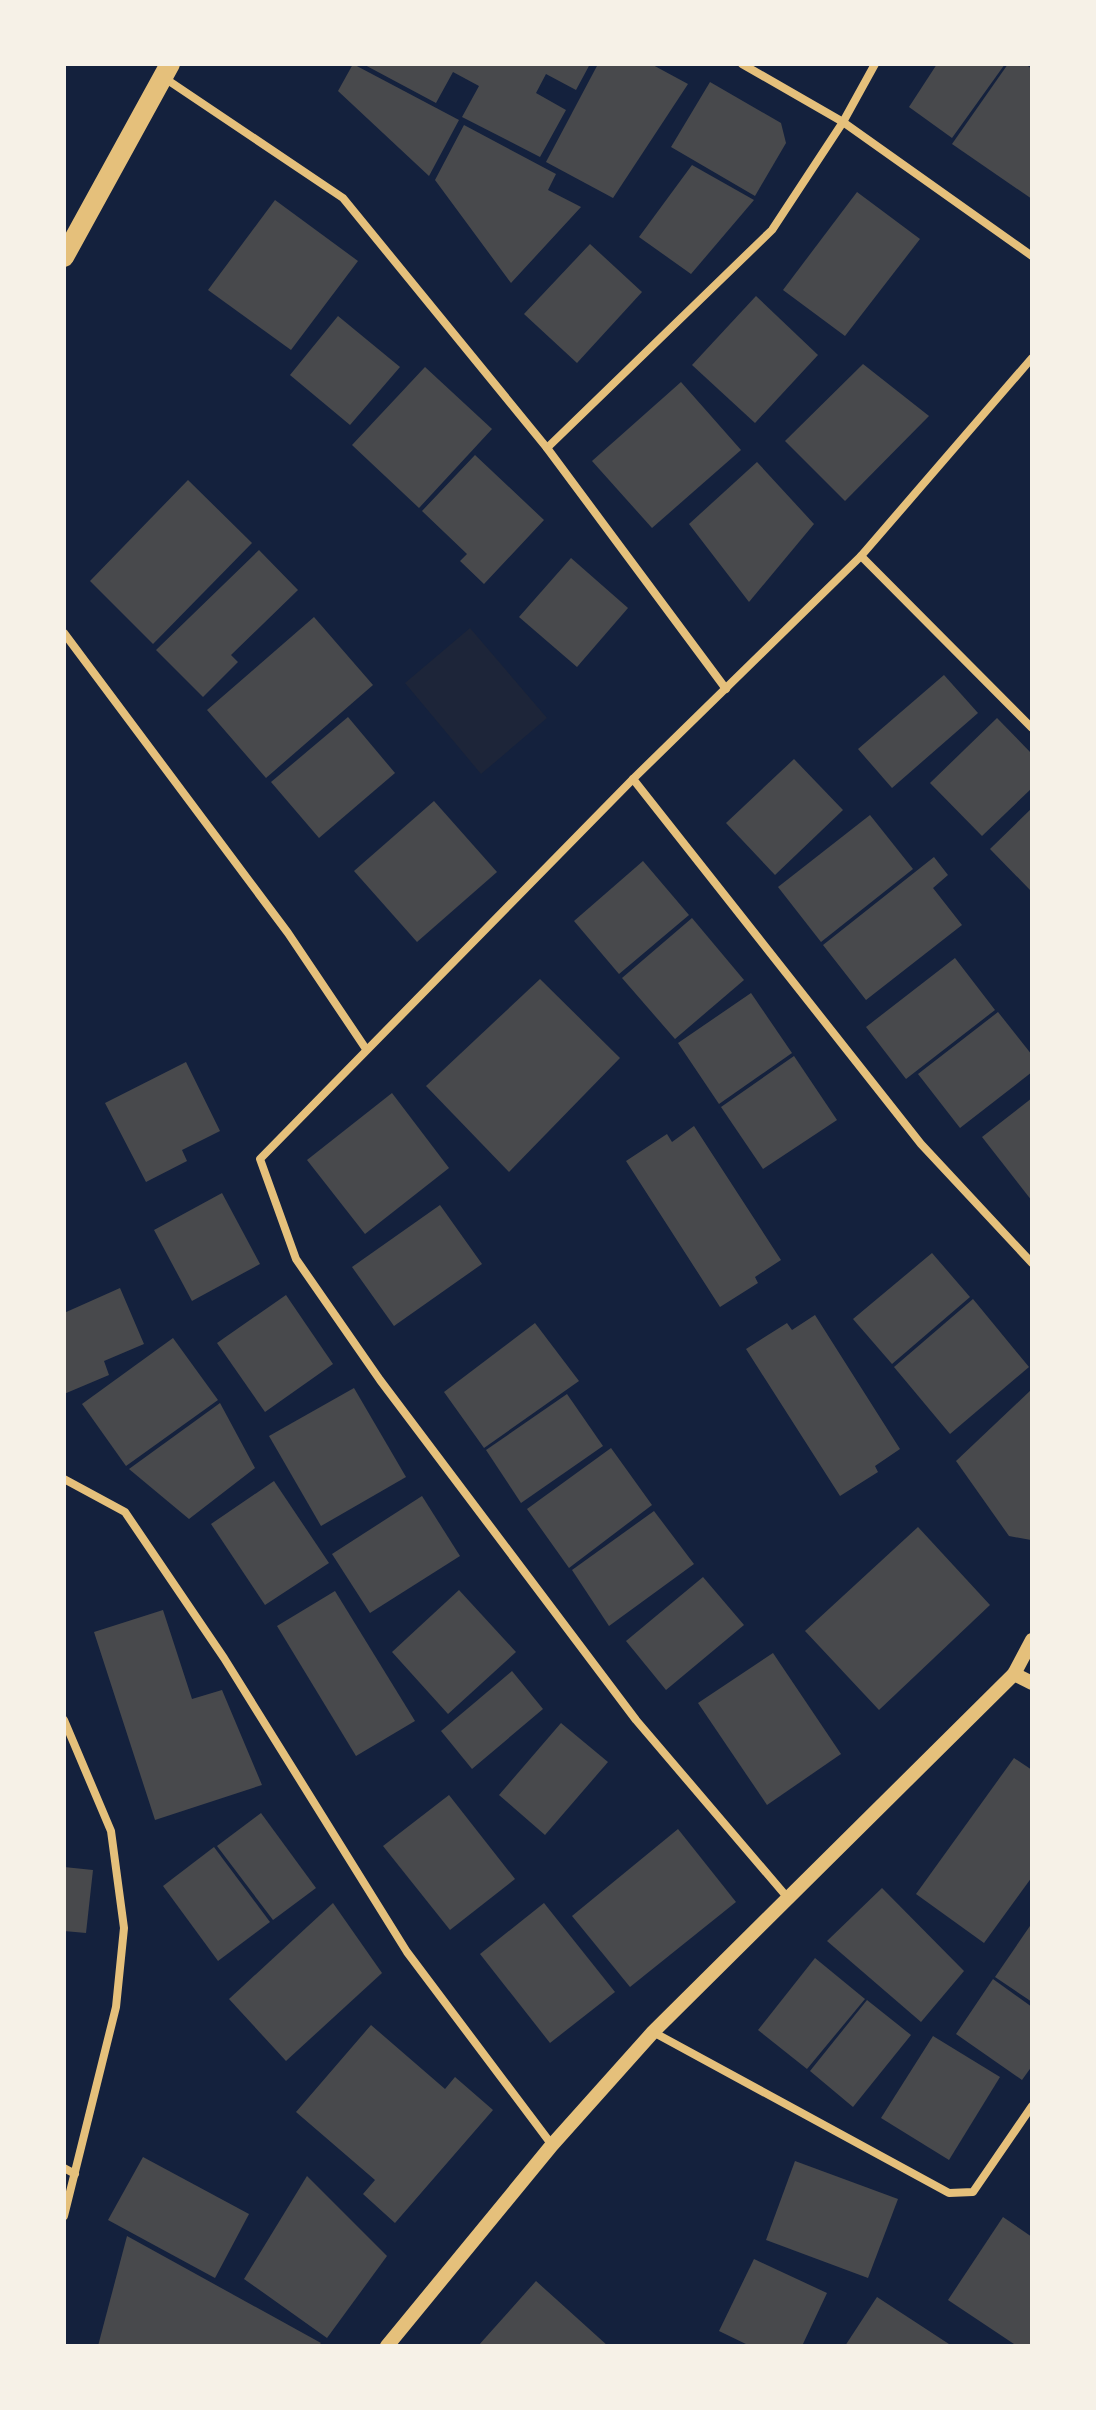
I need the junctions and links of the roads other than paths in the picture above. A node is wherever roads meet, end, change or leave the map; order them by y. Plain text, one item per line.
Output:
1 (742, 64) edge
2 (875, 64) edge
3 (166, 70) edge
4 (843, 122) junction
5 (1032, 256) edge
6 (64, 257) edge
7 (1032, 358) edge
8 (547, 448) junction
9 (861, 556) junction
10 (64, 633) edge
11 (726, 689) junction
12 (1032, 728) edge
13 (633, 779) junction
14 (366, 1049) junction
15 (1032, 1263) edge
16 (64, 1479) edge
17 (1032, 1640) edge
18 (1014, 1674) junction
19 (1032, 1683) edge
20 (64, 1720) edge
21 (787, 1897) junction
22 (653, 2032) junction
23 (1032, 2106) edge
24 (552, 2145) junction
25 (64, 2168) edge
26 (75, 2174) junction
27 (64, 2216) edge
28 (387, 2346) edge

1 - 4 street
2 - 4 street
3 - 6 main road
3 - 8 street
4 - 5 street
4 - 8 street
7 - 9 street
8 - 11 street
9 - 11 street
9 - 12 street
10 - 14 street
11 - 13 street
13 - 14 street
13 - 15 street
14 - 21 street
16 - 24 street
17 - 18 street
18 - 19 street
18 - 21 street
20 - 26 street
21 - 22 street
22 - 23 street
22 - 24 street
24 - 28 street
25 - 26 street
26 - 27 street

